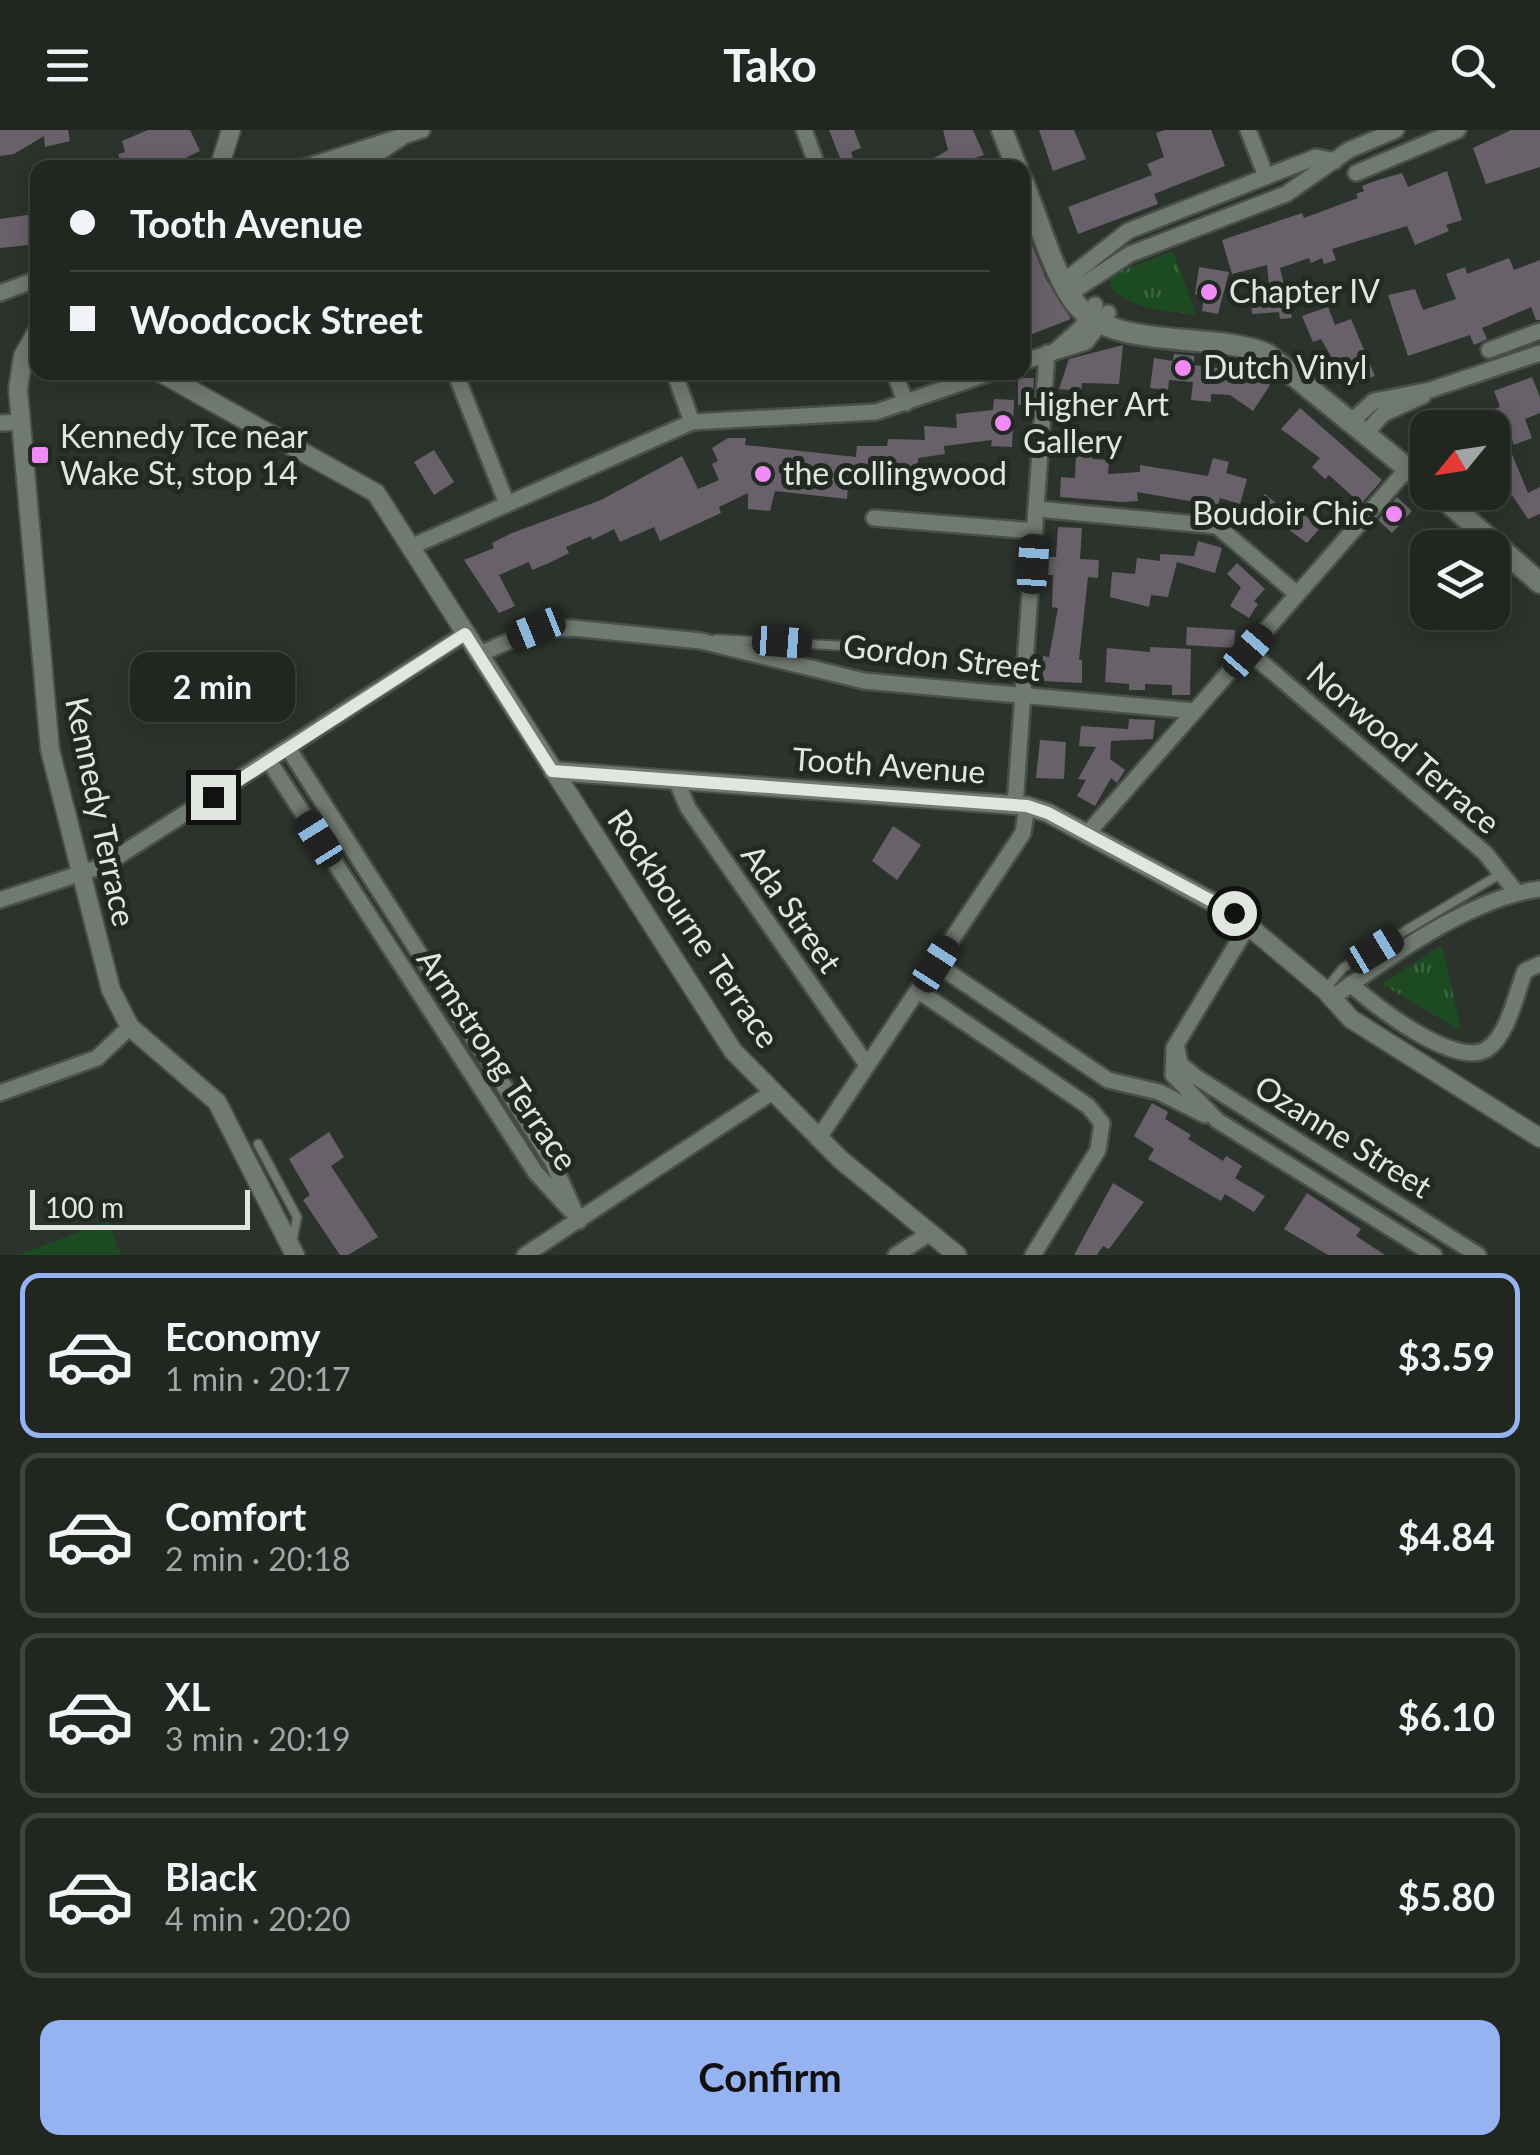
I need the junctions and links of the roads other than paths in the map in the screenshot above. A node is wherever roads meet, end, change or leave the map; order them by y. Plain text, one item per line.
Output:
1 (231, 130) edge
2 (422, 130) edge
3 (804, 130) edge
4 (1002, 130) edge
5 (1248, 130) edge
6 (1396, 130) edge
7 (1458, 130) edge
8 (400, 138) junction
9 (222, 160) edge
10 (324, 160) edge
11 (368, 160) edge
12 (815, 160) edge
13 (1014, 160) edge
14 (1335, 160) junction
15 (1356, 173) dead end
16 (1266, 176) junction
17 (1030, 198) edge
18 (1130, 254) junction
19 (1092, 260) junction
20 (30, 282) edge
21 (1070, 285) junction
22 (0, 293) edge
23 (1099, 315) junction
24 (1540, 331) edge
25 (30, 344) edge
26 (1490, 350) dead end
27 (1051, 352) junction
28 (1540, 352) edge
29 (1030, 359) edge
30 (174, 380) edge
31 (458, 380) edge
32 (677, 380) edge
33 (897, 380) edge
34 (971, 380) edge
35 (906, 403) junction
36 (21, 422) junction
37 (692, 422) junction
38 (0, 424) edge
39 (1359, 427) junction
40 (1408, 468) joint
41 (507, 504) junction
42 (1037, 508) junction
43 (1457, 510) edge
44 (874, 518) dead end
45 (1035, 531) junction
46 (413, 546) junction
47 (1540, 583) edge
48 (1297, 594) junction
49 (465, 634) junction
50 (687, 638) junction
51 (847, 646) dead end
52 (1248, 651) junction
53 (478, 655) junction
54 (1023, 696) junction
55 (1195, 711) junction
56 (288, 748) junction
57 (270, 761) junction
58 (552, 771) junction
59 (676, 780) junction
60 (1021, 806) junction
61 (1088, 834) junction
62 (80, 873) junction
63 (1502, 873) junction
64 (1540, 889) edge
65 (1516, 892) junction
66 (0, 900) edge
67 (1249, 924) junction
68 (936, 964) junction
69 (1540, 964) edge
70 (1351, 984) junction
71 (920, 992) junction
72 (1328, 994) junction
73 (130, 1027) junction
74 (867, 1065) junction
75 (1176, 1068) junction
76 (0, 1093) edge
77 (770, 1093) junction
78 (1218, 1121) junction
79 (1540, 1138) edge
80 (818, 1139) junction
81 (258, 1144) dead end
82 (579, 1221) junction
83 (930, 1233) junction
84 (293, 1251) edge
85 (525, 1255) edge
86 (896, 1255) edge
87 (957, 1255) edge
88 (1033, 1255) edge
89 (1434, 1255) edge
90 (1478, 1255) edge

1 - 9 street
2 - 8 street
3 - 12 street
4 - 13 main road
5 - 16 street
6 - 14 street
7 - 15 street
8 - 10 street
8 - 11 street
14 - 16 street
14 - 18 street
16 - 19 street
17 - 21 main road
18 - 19 street
18 - 21 street
19 - 21 street
20 - 22 street
21 - 23 main road
23 - 27 street
23 - 39 main road
24 - 26 street
25 - 36 street, Kennedy Terrace
27 - 29 street
27 - 42 street
28 - 39 street
30 - 46 street, Rockbourne Terrace
31 - 41 street
32 - 37 street
33 - 35 street
34 - 35 street
35 - 37 street
36 - 38 street
36 - 62 street, Kennedy Terrace
37 - 41 street
39 - 40 main road
40 - 48 street
41 - 46 street
42 - 45 street
42 - 48 street
43 - 47 main road
44 - 45 street
45 - 54 street
46 - 49 street, Rockbourne Terrace
48 - 52 street
49 - 53 street, Rockbourne Terrace
49 - 56 street
50 - 51 lane, Gordon Street
50 - 53 street, Gordon Street
50 - 54 street, Gordon Street
52 - 55 street
52 - 63 street, Norwood Terrace
53 - 58 street, Rockbourne Terrace
54 - 55 street, Gordon Street
54 - 60 street
55 - 61 street
56 - 57 street
56 - 82 street, Armstrong Terrace
57 - 62 street
57 - 82 street, Armstrong Terrace
58 - 59 street, Tooth Avenue
58 - 77 street, Rockbourne Terrace
59 - 60 street, Tooth Avenue
59 - 74 street, Ada Street
60 - 61 street, Tooth Avenue
60 - 68 street
61 - 67 street, Tooth Avenue
62 - 66 street
62 - 73 street, Kennedy Terrace
63 - 65 street, Norwood Terrace
63 - 72 lane
64 - 65 street
65 - 70 street
67 - 72 street, Tooth Avenue
67 - 75 street
68 - 71 street
68 - 78 street, Ozanne Street
69 - 70 street
70 - 72 street
71 - 74 street
71 - 88 street
72 - 79 street, Tooth Avenue
73 - 76 street
73 - 84 street, Kennedy Terrace
74 - 80 street
75 - 78 street, Ozanne Street
75 - 90 street, Ozanne Street
77 - 80 street, Rockbourne Terrace
77 - 82 street
78 - 89 street, Ozanne Street
80 - 83 street, Rockbourne Terrace
81 - 84 lane, Kennedy Terrace
82 - 85 street
83 - 86 street
83 - 87 street, Rockbourne Terrace

